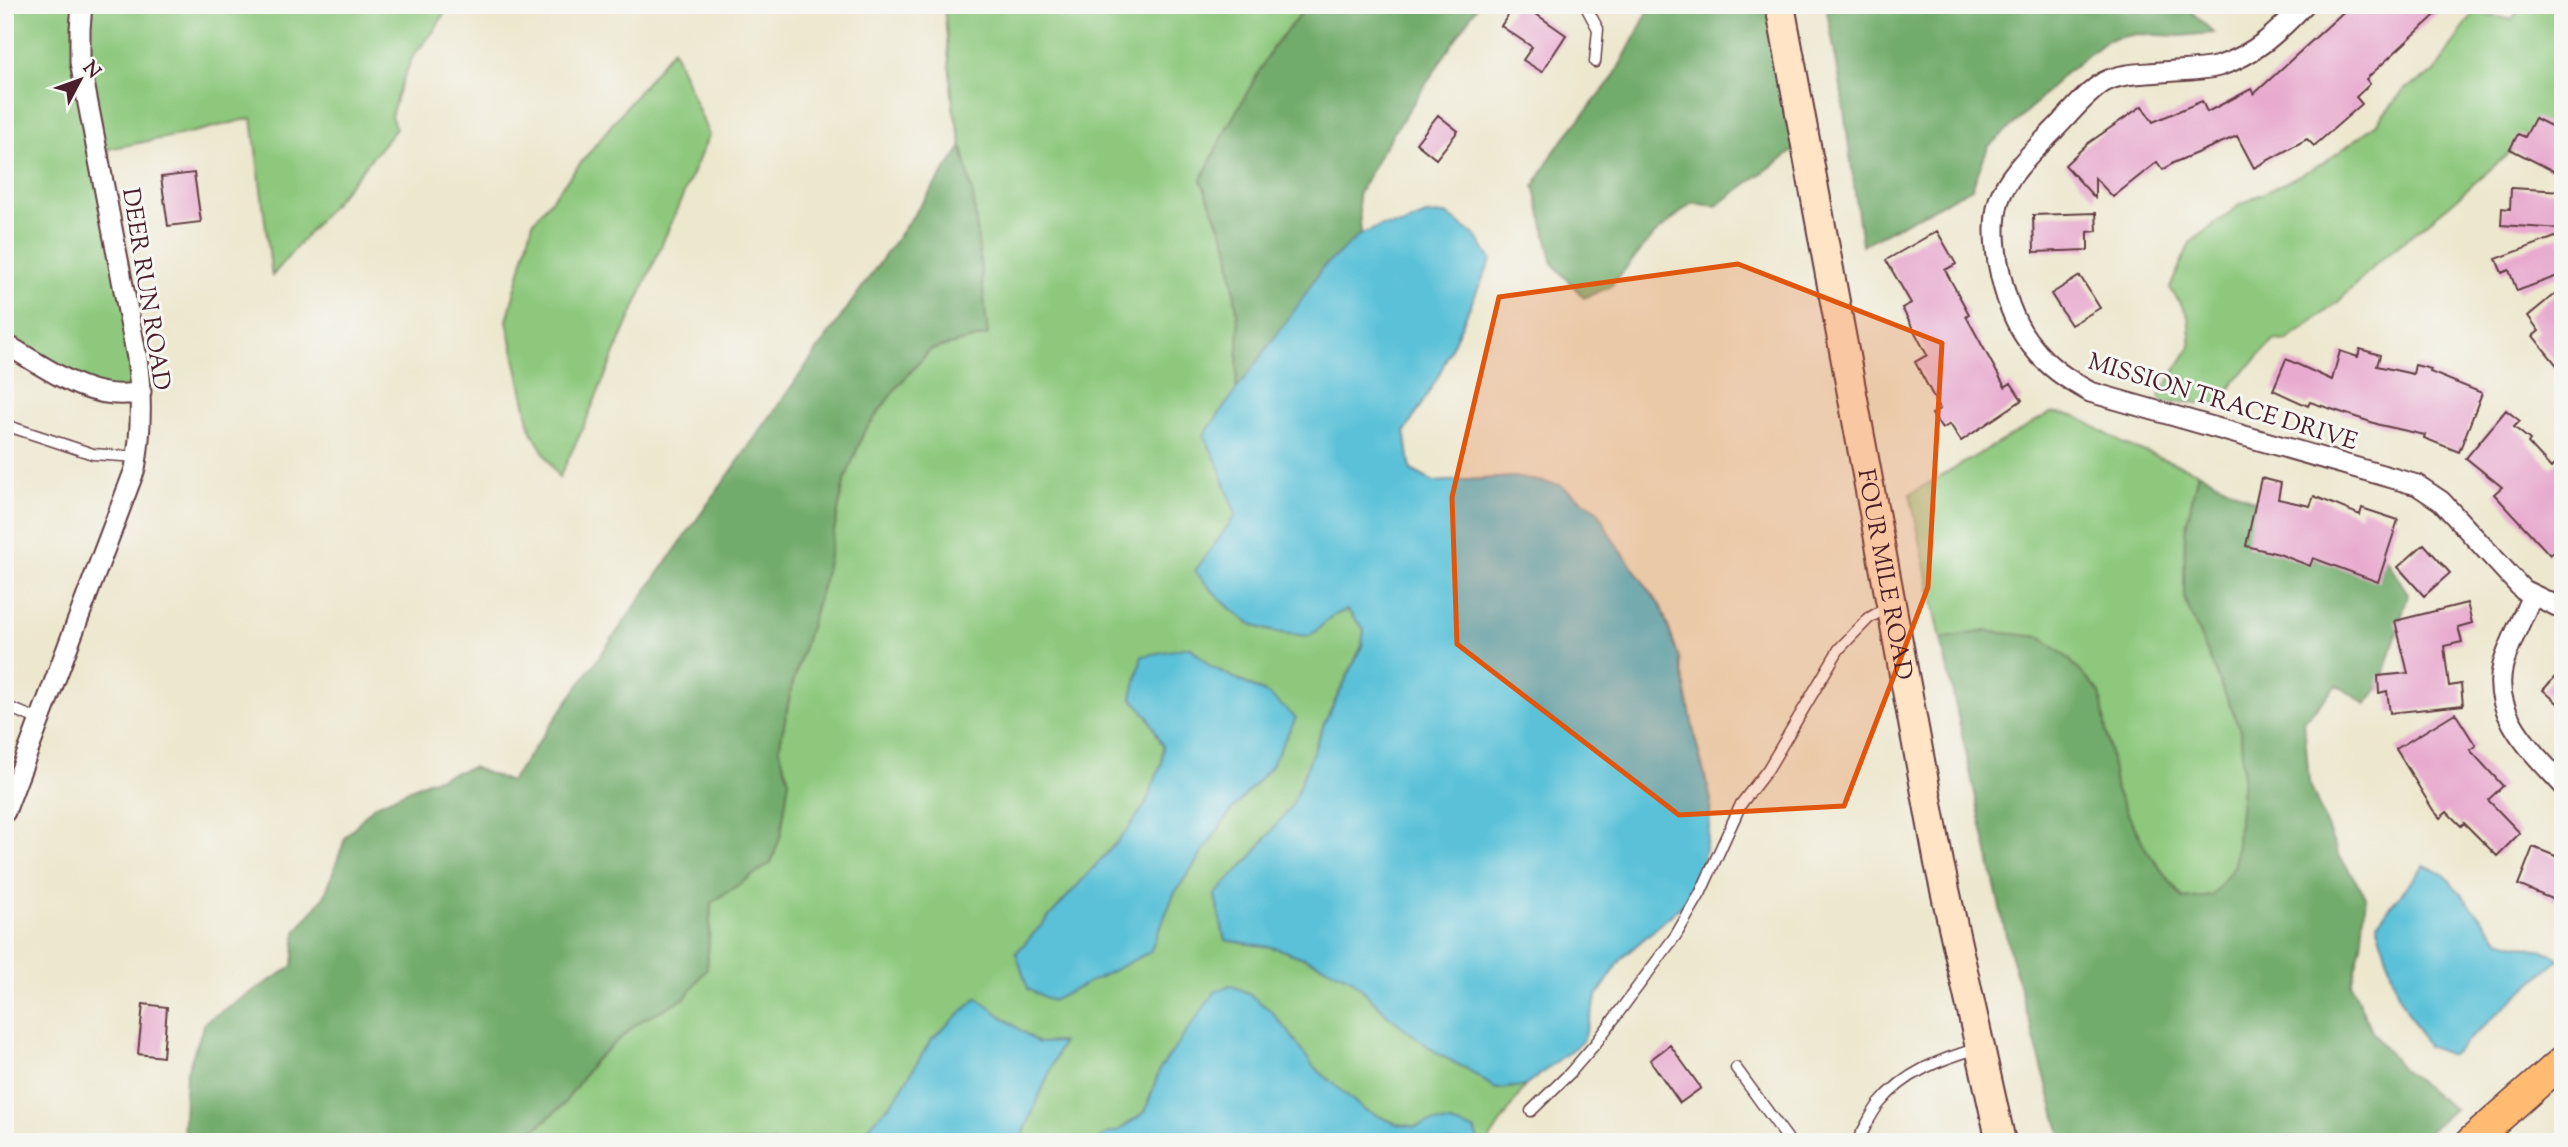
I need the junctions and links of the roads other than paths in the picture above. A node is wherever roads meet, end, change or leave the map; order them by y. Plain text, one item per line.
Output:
1 (82, 5) edge
2 (1585, 5) edge
3 (1780, 5) edge
4 (2304, 5) edge
5 (1595, 62) dead end
6 (5, 344) edge
7 (141, 392) junction
8 (5, 425) edge
9 (137, 457) junction
10 (2532, 595) junction
11 (1891, 604) junction
12 (2563, 609) edge
13 (5, 706) edge
14 (40, 720) junction
15 (2563, 785) edge
16 (5, 812) edge
17 (1980, 1048) junction
18 (2563, 1061) edge
19 (1736, 1068) dead end
20 (1531, 1111) dead end
21 (1790, 1142) edge
22 (1856, 1142) edge
23 (2001, 1142) edge
24 (2471, 1142) edge

1 - 7 street, DEER RUN ROAD
2 - 5 lane
3 - 11 main road, FOUR MILE ROAD
4 - 10 street, MISSION TRACE DRIVE
6 - 7 street
7 - 9 street, DEER RUN ROAD
8 - 9 lane
9 - 14 street, DEER RUN ROAD
10 - 12 street, MISSION TRACE DRIVE
10 - 15 street
11 - 17 main road, FOUR MILE ROAD
11 - 20 lane
13 - 14 lane
14 - 16 street, DEER RUN ROAD
17 - 22 lane
17 - 23 main road, FOUR MILE ROAD
18 - 24 main road
19 - 21 lane

